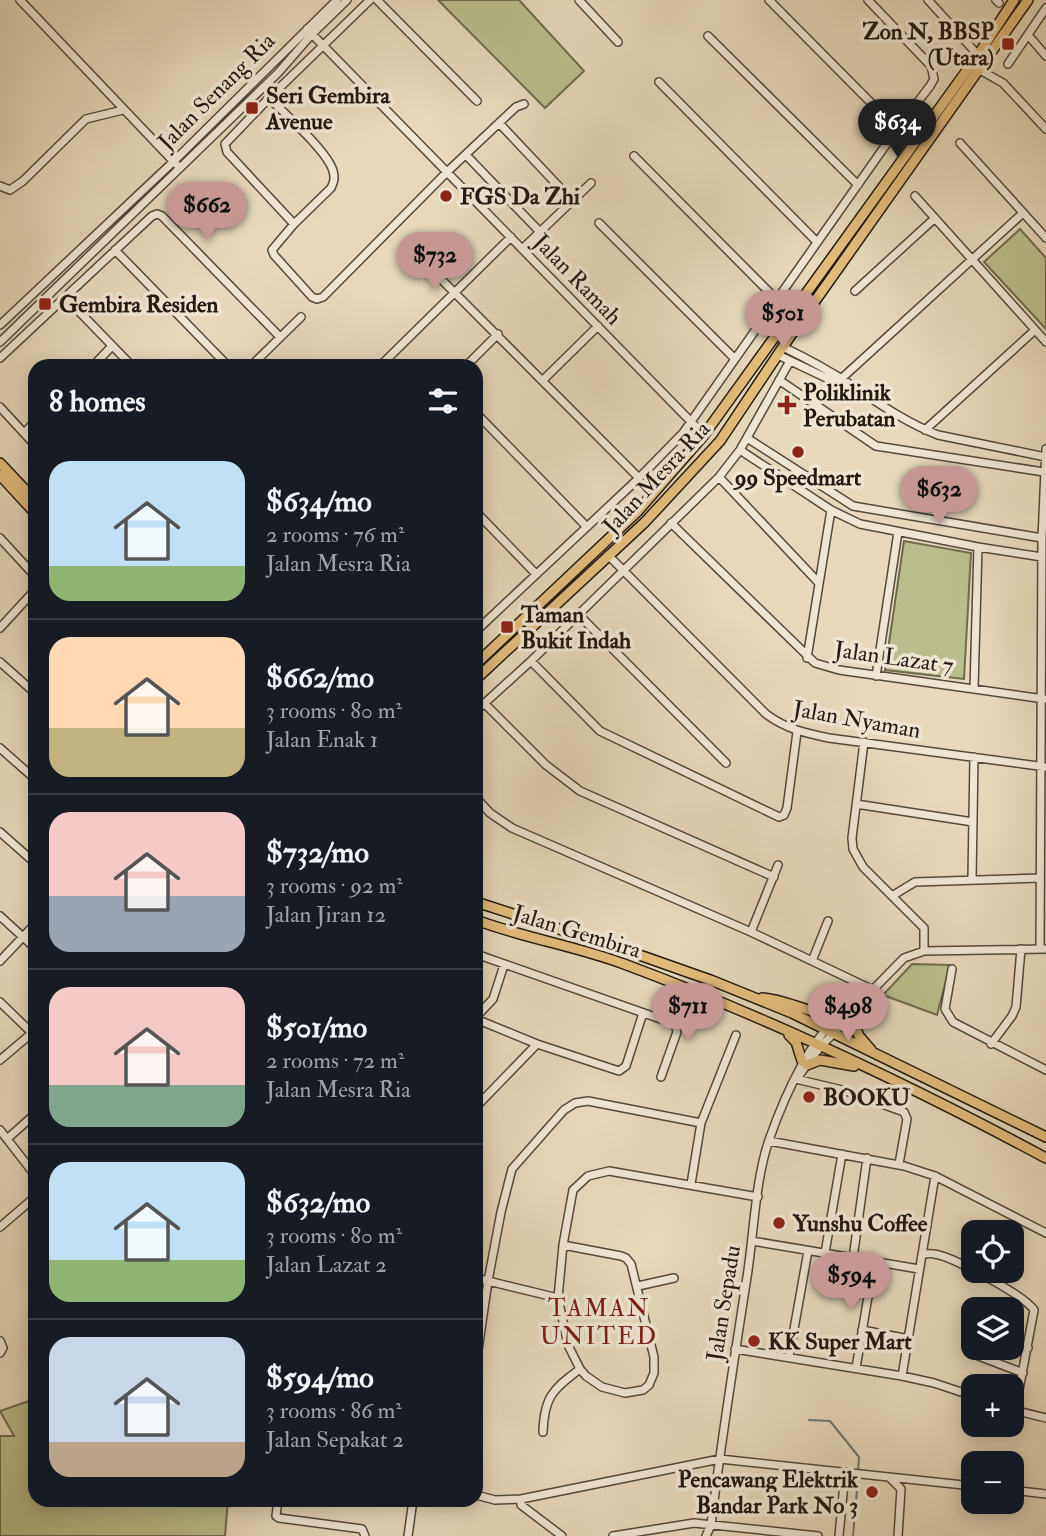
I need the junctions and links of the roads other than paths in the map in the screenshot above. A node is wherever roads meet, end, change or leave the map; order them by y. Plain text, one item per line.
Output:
1 (20, 0) edge
2 (337, 0) edge
3 (347, 0) edge
4 (370, 0) edge
5 (377, 0) edge
6 (579, 0) edge
7 (769, 0) edge
8 (868, 0) edge
9 (928, 0) edge
10 (1014, 0) edge
11 (1028, 0) edge
12 (1046, 8) edge
13 (309, 31) junction
14 (1028, 35) junction
15 (708, 36) dead end
16 (618, 42) dead end
17 (323, 46) junction
18 (978, 55) junction
19 (1046, 55) edge
20 (1008, 64) dead end
21 (980, 71) junction
22 (659, 82) dead end
23 (270, 98) junction
24 (477, 101) dead end
25 (524, 104) dead end
26 (123, 110) junction
27 (499, 124) junction
28 (897, 129) junction
29 (1046, 129) edge
30 (960, 143) dead end
31 (466, 155) junction
32 (634, 156) dead end
33 (173, 162) junction
34 (180, 168) junction
35 (447, 172) junction
36 (591, 183) dead end
37 (858, 185) junction
38 (4, 188) edge
39 (564, 192) dead end
40 (915, 196) dead end
41 (1023, 213) junction
42 (935, 218) junction
43 (599, 223) dead end
44 (294, 224) junction
45 (540, 232) junction
46 (511, 237) junction
47 (1046, 238) edge
48 (817, 242) junction
49 (522, 249) junction
50 (115, 250) junction
51 (972, 260) junction
52 (428, 265) dead end
53 (456, 291) junction
54 (855, 291) dead end
55 (65, 298) junction
56 (776, 299) junction
57 (301, 317) dead end
58 (0, 325) edge
59 (598, 326) junction
60 (781, 327) junction
61 (1035, 330) junction
62 (498, 334) junction
63 (280, 337) junction
64 (0, 342) edge
65 (1046, 342) edge
66 (112, 346) junction
67 (779, 350) junction
68 (761, 357) junction
69 (0, 358) edge
70 (734, 358) junction
71 (100, 359) edge
72 (125, 359) edge
73 (221, 359) edge
74 (258, 359) edge
75 (387, 359) edge
76 (473, 359) edge
77 (790, 361) junction
78 (841, 379) junction
79 (543, 380) junction
80 (779, 380) junction
81 (863, 394) junction
82 (0, 407) edge
83 (483, 420) edge
84 (691, 422) junction
85 (732, 423) junction
86 (28, 429) edge
87 (925, 430) junction
88 (24, 433) junction
89 (704, 435) junction
90 (28, 437) edge
91 (747, 438) junction
92 (740, 450) junction
93 (1046, 454) edge
94 (706, 458) junction
95 (0, 463) edge
96 (1044, 472) junction
97 (0, 475) edge
98 (719, 477) junction
99 (639, 478) junction
100 (28, 493) edge
101 (28, 505) edge
102 (831, 510) junction
103 (483, 519) edge
104 (671, 523) junction
105 (586, 526) junction
106 (898, 532) junction
107 (0, 538) edge
108 (1042, 538) junction
109 (978, 547) junction
110 (608, 555) junction
111 (1042, 556) junction
112 (28, 568) edge
113 (622, 569) junction
114 (536, 574) junction
115 (818, 582) junction
116 (28, 598) edge
117 (578, 614) junction
118 (483, 621) edge
119 (0, 628) edge
120 (483, 657) edge
121 (807, 658) junction
122 (531, 661) junction
123 (0, 662) edge
124 (483, 672) edge
125 (876, 676) junction
126 (28, 684) edge
127 (974, 688) junction
128 (1044, 699) edge
129 (484, 703) joint
130 (797, 732) junction
131 (864, 742) junction
132 (0, 748) edge
133 (974, 757) junction
134 (726, 763) dead end
135 (1043, 767) edge
136 (28, 773) edge
137 (856, 804) junction
138 (483, 805) edge
139 (973, 822) junction
140 (1043, 829) edge
141 (0, 832) edge
142 (1043, 841) edge
143 (28, 857) edge
144 (778, 864) dead end
145 (774, 877) junction
146 (1040, 878) junction
147 (972, 880) junction
148 (892, 896) junction
149 (483, 904) edge
150 (0, 916) edge
151 (828, 921) dead end
152 (483, 922) edge
153 (28, 931) edge
154 (751, 932) junction
155 (23, 937) junction
156 (28, 942) edge
157 (1021, 949) junction
158 (1043, 949) edge
159 (924, 951) junction
160 (483, 957) edge
161 (0, 961) edge
162 (812, 961) junction
163 (504, 965) junction
164 (951, 969) dead end
165 (872, 989) junction
166 (757, 999) junction
167 (0, 1002) edge
168 (483, 1010) edge
169 (850, 1012) junction
170 (643, 1013) junction
171 (483, 1021) edge
172 (28, 1029) edge
173 (784, 1030) junction
174 (829, 1032) junction
175 (736, 1035) dead end
176 (28, 1038) edge
177 (537, 1044) junction
178 (991, 1044) junction
179 (818, 1045) junction
180 (873, 1053) junction
181 (0, 1060) edge
182 (805, 1063) junction
183 (863, 1067) junction
184 (1046, 1070) edge
185 (661, 1077) dead end
186 (796, 1079) junction
187 (483, 1100) edge
188 (28, 1120) edge
189 (701, 1123) junction
190 (0, 1130) edge
191 (1046, 1137) edge
192 (6, 1139) junction
193 (769, 1141) junction
194 (842, 1154) junction
195 (1046, 1155) edge
196 (867, 1158) junction
197 (899, 1164) junction
198 (28, 1166) edge
199 (935, 1176) junction
200 (691, 1184) junction
201 (758, 1197) junction
202 (28, 1203) edge
203 (0, 1227) edge
204 (1046, 1233) edge
205 (752, 1241) junction
206 (563, 1245) junction
207 (808, 1251) junction
208 (825, 1253) junction
209 (923, 1254) junction
210 (853, 1258) junction
211 (874, 1261) junction
212 (919, 1269) junction
213 (674, 1278) dead end
214 (483, 1280) edge
215 (488, 1281) junction
216 (638, 1286) junction
217 (558, 1298) junction
218 (483, 1316) edge
219 (863, 1330) junction
220 (909, 1339) junction
221 (0, 1341) edge
222 (1024, 1347) edge
223 (1028, 1348) junction
224 (735, 1349) junction
225 (0, 1353) edge
226 (789, 1357) junction
227 (989, 1360) edge
228 (856, 1368) junction
229 (580, 1369) junction
230 (1023, 1373) joint
231 (902, 1376) junction
232 (961, 1392) edge
233 (1024, 1413) edge
234 (1046, 1418) edge
235 (543, 1432) dead end
236 (720, 1459) junction
237 (846, 1473) junction
238 (890, 1478) junction
239 (919, 1480) junction
240 (961, 1485) edge
241 (1024, 1491) edge
242 (1046, 1494) edge
243 (901, 1496) junction
244 (483, 1497) edge
245 (521, 1499) junction
246 (277, 1507) edge
247 (412, 1507) edge
248 (711, 1525) junction
249 (365, 1536) edge
250 (408, 1536) edge
251 (562, 1536) edge
252 (613, 1536) edge
253 (706, 1536) edge
254 (818, 1536) edge
255 (839, 1536) edge
256 (898, 1536) edge

1 - 26 street
2 - 13 street, Jalan Senang Ria
3 - 13 street, Jalan Senang Ria
4 - 17 street
5 - 24 street
6 - 16 street
7 - 28 street
8 - 28 street
9 - 18 street
10 - 18 main road, Jalan Mesra Ria
11 - 21 main road, Jalan Mesra Ria
12 - 14 street
13 - 17 street, Jalan Ramah
13 - 33 street, Jalan Senang Ria
13 - 34 street, Jalan Senang Ria
14 - 19 street
14 - 20 street
15 - 37 street
17 - 23 street
17 - 35 street, Jalan Ramah
18 - 60 main road, Jalan Mesra Ria
21 - 29 street
21 - 67 main road, Jalan Mesra Ria
22 - 48 street
23 - 44 street
23 - 44 street
25 - 27 street
26 - 33 street
26 - 38 street
27 - 31 street
27 - 39 street
28 - 37 street
30 - 41 street
31 - 35 street
31 - 45 street
32 - 56 street
33 - 34 street
33 - 58 street, Jalan Senang Ria
34 - 64 street, Jalan Senang Ria
35 - 44 street
35 - 46 street, Jalan Ramah
36 - 45 street
37 - 48 street
40 - 42 street
41 - 47 street
41 - 51 street
42 - 51 street
42 - 54 street
43 - 70 street
45 - 49 street
46 - 49 street, Jalan Ramah
46 - 53 street
48 - 56 street
49 - 59 street, Jalan Ramah
50 - 55 street
50 - 63 street
50 - 73 street
51 - 61 street
51 - 78 street
52 - 53 street
53 - 62 street
53 - 75 street
55 - 66 street
55 - 69 street
56 - 70 street
57 - 63 street
59 - 79 street
59 - 84 street, Jalan Ramah
60 - 67 main road
60 - 68 main road, Jalan Mesra Ria
61 - 65 street
61 - 87 street
62 - 76 street
62 - 79 street
63 - 74 street
66 - 71 street
66 - 72 street
67 - 68 main road
67 - 77 street
67 - 78 street
67 - 85 main road, Jalan Mesra Ria
68 - 89 main road, Jalan Mesra Ria
70 - 84 street
77 - 80 street
77 - 81 street
78 - 81 street
79 - 99 street
80 - 91 street
80 - 96 street
81 - 87 street
82 - 88 street
83 - 105 street
84 - 89 street, Jalan Ramah
84 - 99 street
85 - 89 main road
85 - 94 main road, Jalan Mesra Ria
86 - 88 street
87 - 93 street
88 - 90 street
89 - 94 main road
89 - 120 main road, Jalan Mesra Ria
91 - 92 street
91 - 108 street
92 - 98 street
92 - 102 street
93 - 96 street
94 - 110 main road, Jalan Mesra Ria
95 - 100 main road
96 - 108 street
97 - 101 main road
98 - 104 street
98 - 115 street
99 - 105 street
102 - 106 street
102 - 115 street
103 - 114 street
104 - 113 street
104 - 121 street, Jalan Lazat 7
105 - 114 street
106 - 109 street
106 - 125 street
107 - 112 street
108 - 111 street
109 - 111 street
109 - 127 street
110 - 113 street, Jalan Nyaman
110 - 124 main road, Jalan Mesra Ria
111 - 128 street
113 - 117 street
113 - 130 street, Jalan Nyaman
114 - 118 street
115 - 121 street
116 - 119 street
117 - 122 street
117 - 134 street
121 - 125 street, Jalan Lazat 7
122 - 129 street
122 - 130 street
123 - 126 street
125 - 127 street, Jalan Lazat 7
127 - 128 street, Jalan Lazat 7
128 - 135 street
129 - 145 street
130 - 131 street, Jalan Nyaman
131 - 133 street, Jalan Nyaman
131 - 137 street
132 - 136 street
133 - 135 street, Jalan Nyaman
133 - 139 street
135 - 140 street
137 - 139 street
137 - 148 street
138 - 154 street
139 - 147 street
140 - 142 street
141 - 143 street
142 - 146 street
144 - 145 street
145 - 154 street
146 - 147 street
146 - 158 street
147 - 148 street
148 - 159 street
149 - 166 main road, Jalan Gembira
150 - 155 street
151 - 162 street
152 - 173 main road, Jalan Gembira
153 - 155 street
154 - 162 street
155 - 156 street
155 - 161 street
157 - 158 street
157 - 159 street
157 - 178 street
159 - 165 street, Jalan Sepadu
160 - 163 street
162 - 165 street
163 - 168 street
163 - 170 street
164 - 178 street
165 - 169 street, Jalan Sepadu
166 - 169 main road
166 - 174 main road, Jalan Gembira
167 - 172 street
169 - 174 street, Jalan Sepadu
169 - 180 main road
170 - 177 street
170 - 185 street
171 - 177 street
173 - 179 main road, Jalan Gembira
173 - 182 main road
174 - 179 street, Jalan Sepadu
174 - 180 main road, Jalan Gembira
175 - 189 street
176 - 181 street
177 - 187 street
178 - 184 street
179 - 182 street, Jalan Sepadu
179 - 183 main road, Jalan Gembira
180 - 191 main road, Jalan Gembira
182 - 183 main road
182 - 186 street, Jalan Sepadu
183 - 195 main road, Jalan Gembira
186 - 193 street, Jalan Sepadu
186 - 197 street
188 - 192 street
189 - 200 street
189 - 215 street
190 - 192 street
192 - 198 street
193 - 194 street
193 - 201 street, Jalan Sepadu
194 - 196 street
194 - 208 street
196 - 197 street
196 - 210 street
197 - 199 street
199 - 204 street
199 - 209 street
200 - 201 street
200 - 206 street
201 - 205 street, Jalan Sepadu
202 - 203 street
205 - 207 street
205 - 224 street, Jalan Sepadu
206 - 216 street
206 - 217 street
207 - 208 street
207 - 226 street
208 - 210 street
209 - 212 street
209 - 223 street
210 - 211 street
211 - 212 street
211 - 219 street
212 - 220 street
213 - 216 street
214 - 215 street
215 - 217 street
215 - 218 street
216 - 229 street
217 - 229 street
219 - 220 street
219 - 228 street
220 - 231 street
221 - 225 street
222 - 223 street
223 - 230 street
224 - 226 street
224 - 236 street, Jalan Sepadu
226 - 228 street
227 - 230 street
228 - 231 street
229 - 235 street
231 - 232 street
233 - 234 street
236 - 237 street
236 - 245 street
236 - 248 street, Jalan Sepadu
237 - 238 street
237 - 255 street
238 - 239 street
238 - 243 street
239 - 240 street
239 - 243 street
241 - 242 street
243 - 256 street
244 - 245 street
245 - 251 street
246 - 249 street
247 - 250 street
248 - 252 street
248 - 253 street, Jalan Sepadu
248 - 254 street

